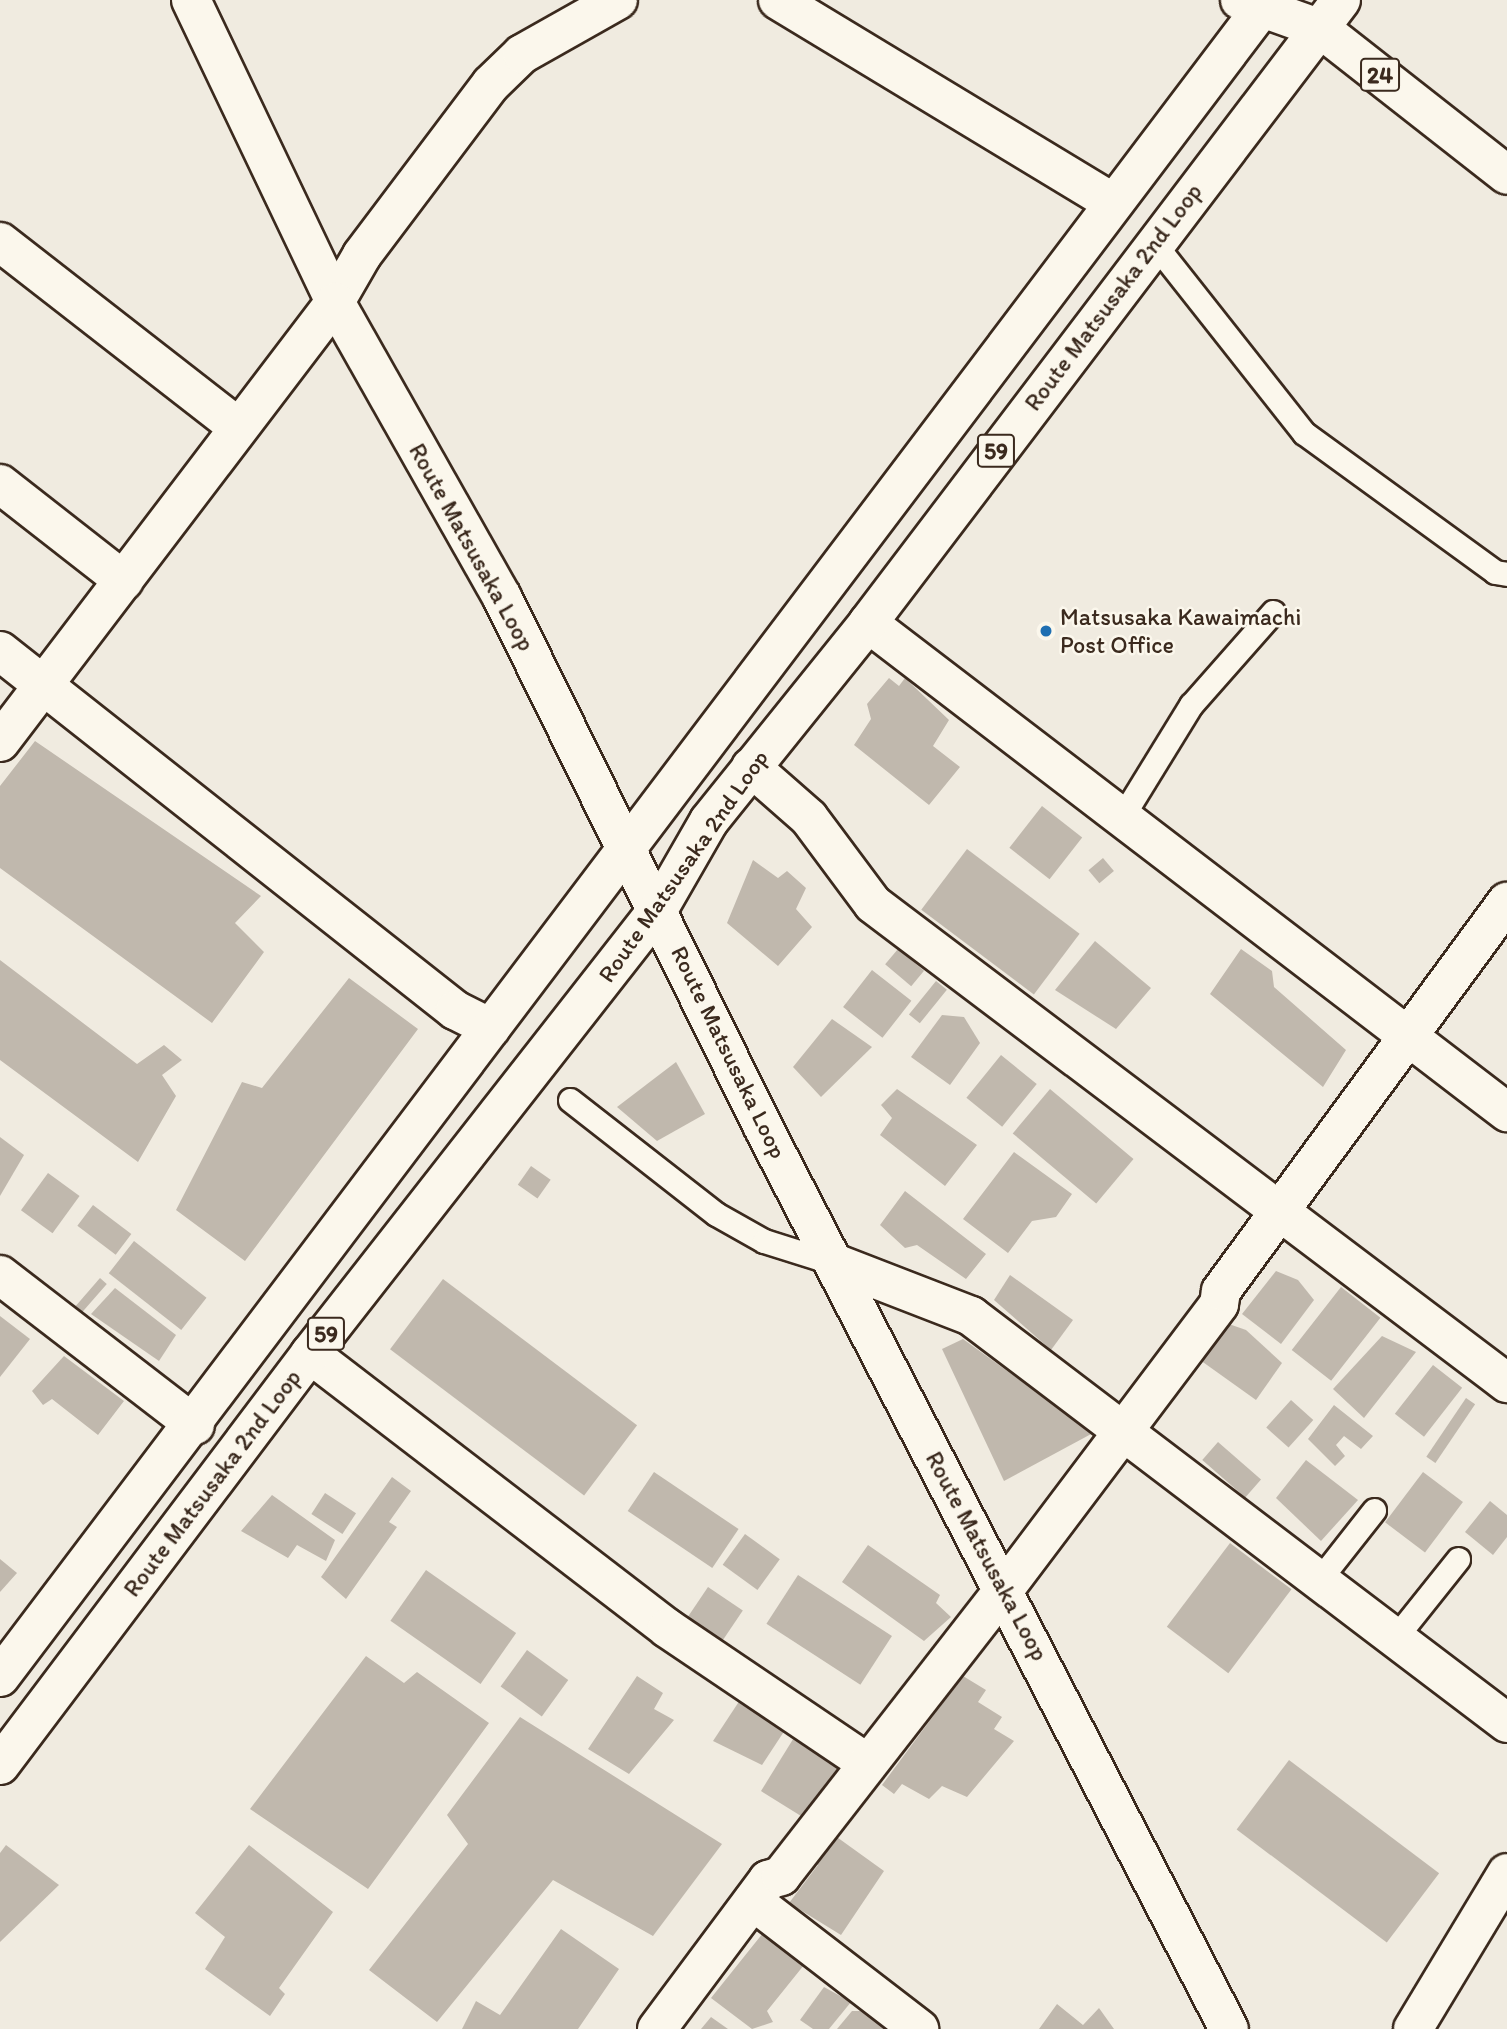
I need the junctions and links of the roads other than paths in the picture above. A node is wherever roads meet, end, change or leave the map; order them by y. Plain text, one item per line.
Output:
1 (191, 0) edge
2 (618, 0) edge
3 (778, 0) edge
4 (1256, 4) edge
5 (1331, 14) edge
6 (1507, 175) edge
7 (1111, 202) junction
8 (0, 242) edge
9 (1153, 242) junction
10 (335, 302) junction
11 (236, 426) junction
12 (0, 484) edge
13 (1507, 573) edge
14 (124, 581) junction
15 (1273, 611) dead end
16 (868, 623) junction
17 (0, 651) edge
18 (43, 684) junction
19 (0, 742) edge
20 (751, 767) junction
21 (1122, 817) junction
22 (628, 843) junction
23 (1507, 902) edge
24 (659, 908) junction
25 (491, 1028) junction
26 (1409, 1039) junction
27 (570, 1100) dead end
28 (1507, 1112) edge
29 (1280, 1210) junction
30 (837, 1264) junction
31 (0, 1275) edge
32 (310, 1353) junction
33 (1507, 1383) edge
34 (195, 1425) junction
35 (1124, 1429) junction
36 (1374, 1510) dead end
37 (1458, 1559) dead end
38 (1319, 1580) junction
39 (1003, 1591) junction
40 (1395, 1638) junction
41 (0, 1677) edge
42 (1507, 1723) edge
43 (867, 1763) junction
44 (0, 1765) edge
45 (1507, 1873) edge
46 (753, 1901) junction
47 (657, 2029) edge
48 (919, 2029) edge
49 (1229, 2029) edge
50 (1413, 2029) edge

1 - 10 street, Route Matsusaka Loop
2 - 10 street
3 - 7 street
4 - 5 street, 24
4 - 7 street, Route Matsusaka 2nd Loop / 59
5 - 6 street, 24
5 - 9 street, Route Matsusaka 2nd Loop / 59
7 - 22 street, Route Matsusaka 2nd Loop / 59
8 - 11 street
9 - 13 lane
9 - 16 street, Route Matsusaka 2nd Loop / 59
10 - 11 street
10 - 22 street, Route Matsusaka Loop
11 - 14 street
12 - 14 street
14 - 18 street
15 - 21 lane
16 - 20 street, Route Matsusaka 2nd Loop / 59
16 - 21 street
17 - 18 street
18 - 19 street
18 - 25 street
20 - 24 street, Route Matsusaka 2nd Loop / 59
20 - 29 street
21 - 26 street
22 - 24 street, Route Matsusaka Loop
22 - 25 street, Route Matsusaka 2nd Loop / 59
23 - 26 street
24 - 30 street, Route Matsusaka Loop
24 - 32 street, Route Matsusaka 2nd Loop / 59
25 - 34 street, Route Matsusaka 2nd Loop / 59
26 - 28 street
26 - 29 street
27 - 30 lane
29 - 33 street
29 - 35 street
30 - 35 street
30 - 39 street, Route Matsusaka Loop
31 - 34 street
32 - 43 street
32 - 44 street, Route Matsusaka 2nd Loop / 59
34 - 41 street, Route Matsusaka 2nd Loop / 59
35 - 38 street
35 - 39 street
36 - 38 lane
37 - 40 lane
38 - 40 street
39 - 43 street
39 - 49 street, Route Matsusaka Loop
40 - 42 street
43 - 46 street
45 - 50 street
46 - 47 street
46 - 48 street

